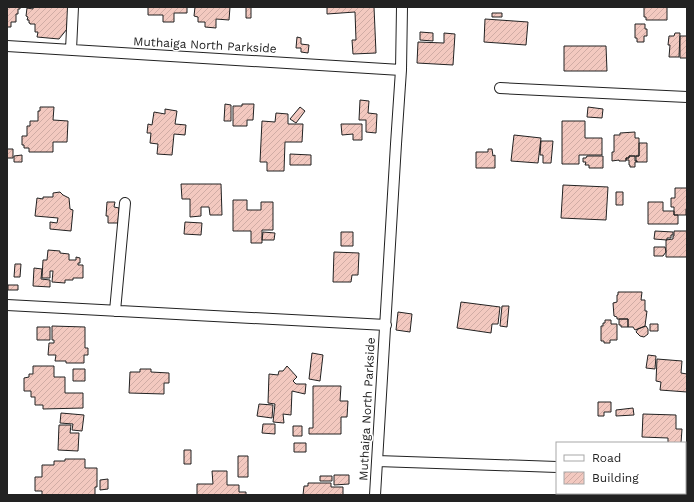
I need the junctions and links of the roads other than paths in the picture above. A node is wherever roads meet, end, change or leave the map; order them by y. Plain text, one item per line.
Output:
1 (73, 7) edge
2 (402, 7) edge
3 (7, 46) edge
4 (71, 50) junction
5 (401, 70) junction
6 (500, 88) dead end
7 (687, 97) edge
8 (125, 203) dead end
9 (7, 305) edge
10 (115, 311) junction
11 (386, 325) junction
12 (378, 461) junction
13 (556, 467) edge
14 (375, 495) edge

1 - 4 street
2 - 5 street, Muthaiga North Parkside
3 - 4 street, Muthaiga North Parkside
4 - 5 street, Muthaiga North Parkside
5 - 11 street, Muthaiga North Parkside
6 - 7 street
8 - 10 street
9 - 10 street, Muthaiga North Parkside
10 - 11 street, Muthaiga North Parkside
11 - 12 street, Muthaiga North Parkside
12 - 13 street
12 - 14 street, Muthaiga North Parkside

